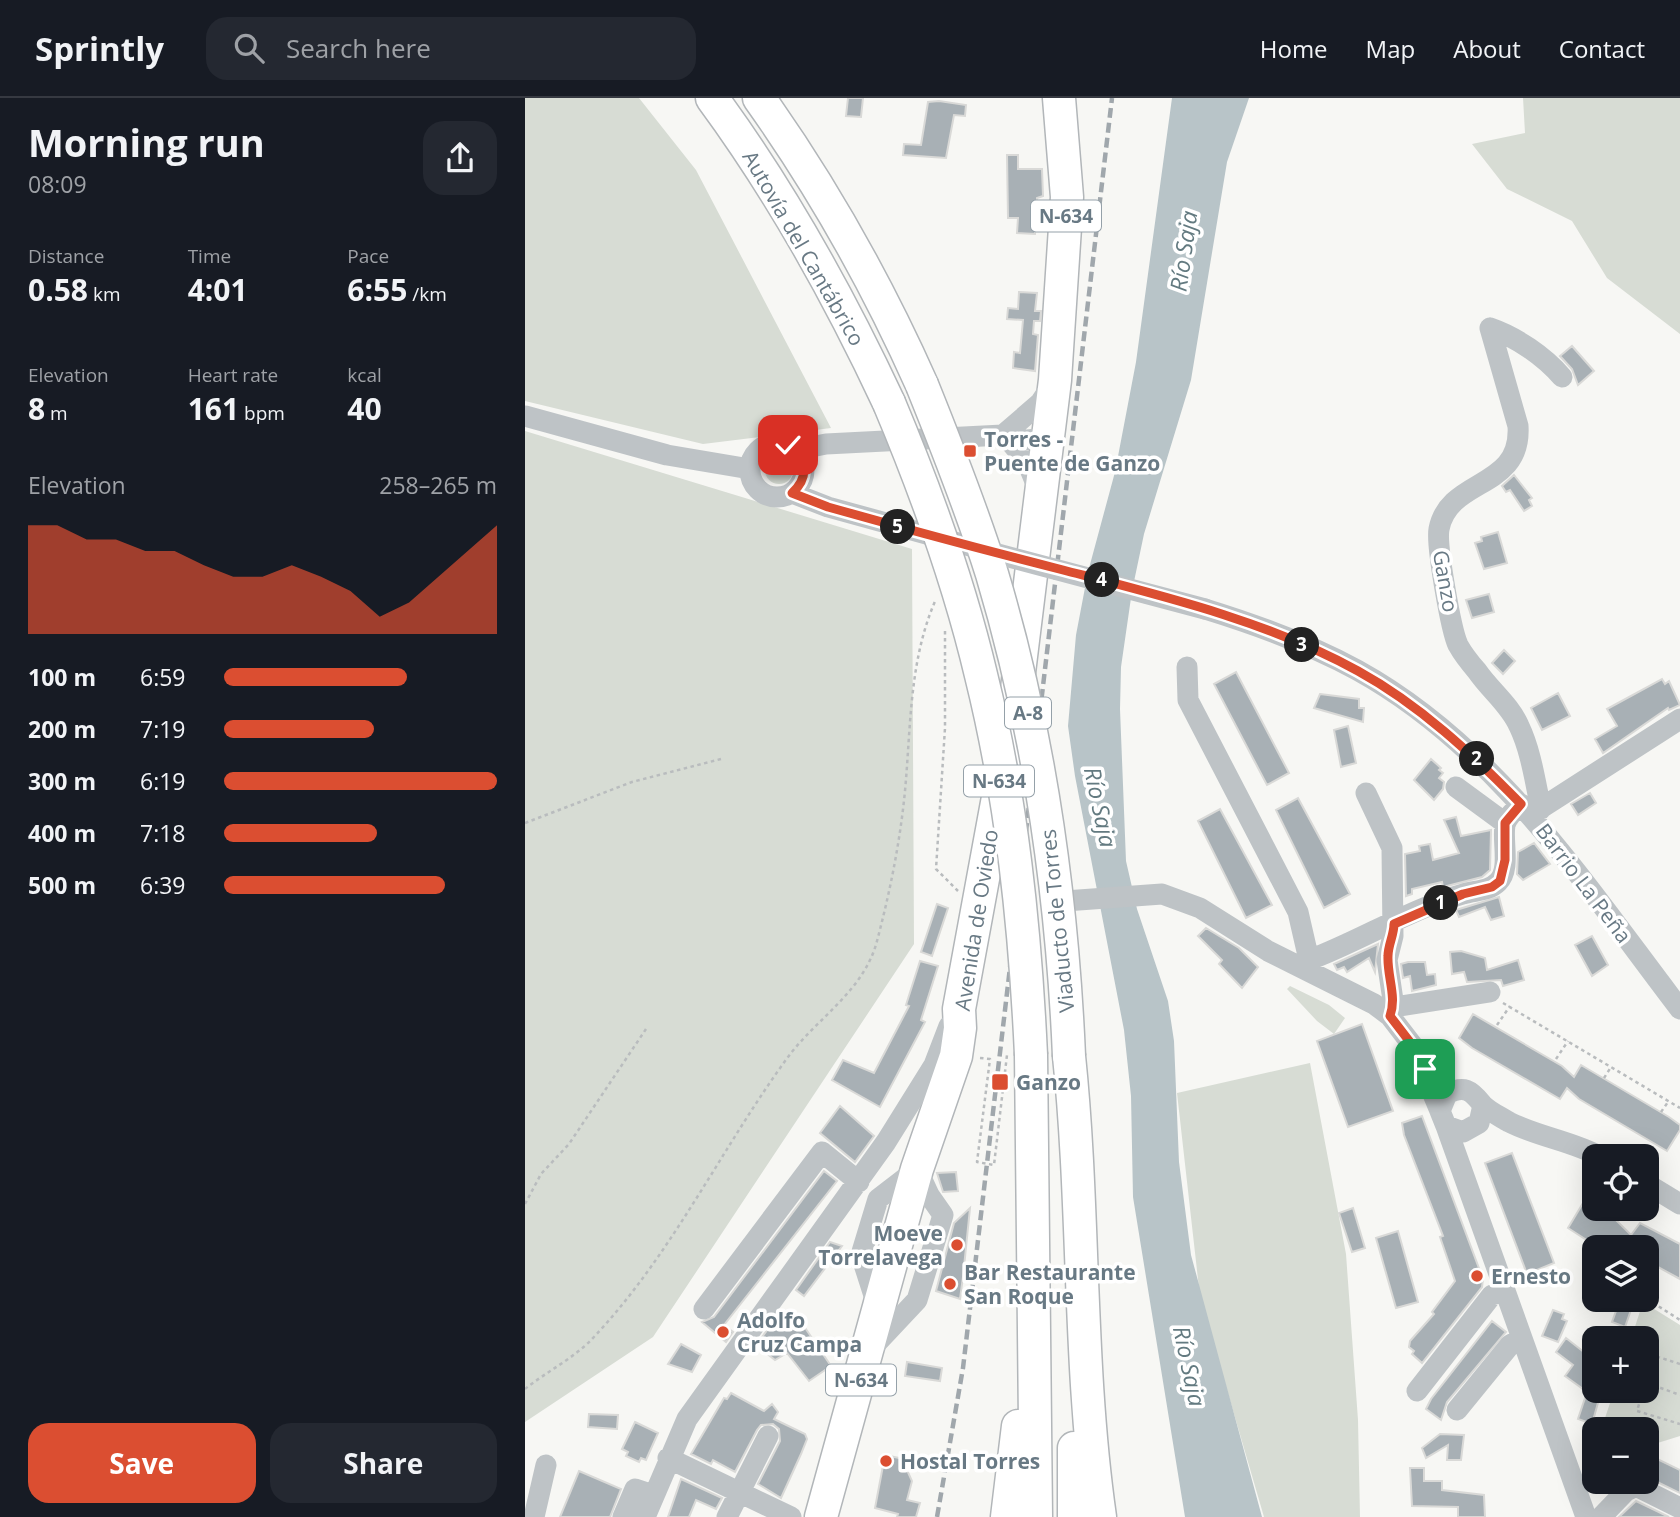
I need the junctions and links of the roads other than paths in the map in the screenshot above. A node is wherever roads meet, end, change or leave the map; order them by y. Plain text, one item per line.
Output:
1 (712, 98) edge
2 (759, 98) edge
3 (1059, 98) edge
4 (1562, 377) dead end
5 (1055, 380) junction
6 (922, 385) joint
7 (889, 403) joint
8 (525, 416) edge
9 (1007, 435) junction
10 (1048, 438) junction
11 (796, 450) junction
12 (750, 469) junction
13 (792, 493) junction
14 (1041, 498) junction
15 (1187, 667) dead end
16 (1680, 719) edge
17 (1456, 787) dead end
18 (1366, 793) dead end
19 (1531, 809) junction
20 (1505, 823) junction
21 (1051, 902) dead end
22 (1394, 924) junction
23 (1307, 965) junction
24 (1495, 997) road end
25 (1677, 998) edge
26 (959, 1009) junction
27 (1392, 1012) junction
28 (1023, 1055) junction
29 (1069, 1056) junction
30 (1425, 1069) junction
31 (1457, 1088) junction
32 (1443, 1119) junction
33 (1478, 1119) junction
34 (886, 1142) junction
35 (1582, 1150) edge
36 (1457, 1159) junction
37 (919, 1161) junction
38 (859, 1182) junction
39 (1659, 1191) edge
40 (1680, 1204) edge
41 (1505, 1291) junction
42 (703, 1309) dead end
43 (1521, 1339) junction
44 (868, 1352) junction
45 (1417, 1391) dead end
46 (1457, 1410) dead end
47 (768, 1436) dead end
48 (669, 1458) junction
49 (546, 1465) dead end
50 (740, 1492) junction
51 (653, 1496) junction
52 (1680, 1508) edge
53 (534, 1517) edge
54 (623, 1517) edge
55 (645, 1517) edge
56 (727, 1517) edge
57 (791, 1517) edge
58 (821, 1517) edge
59 (1007, 1517) edge
60 (1036, 1517) edge
61 (1075, 1517) edge
62 (1100, 1517) edge
63 (1586, 1517) edge
64 (1601, 1517) edge

1 - 7 highway, Autovía del Cantábrico / A-8
2 - 6 highway, Autovía del Cantábrico / A-8
3 - 5 highway, Avenida de Oviedo / N-634
4 - 19 street, Ganzo
5 - 9 street
5 - 10 highway, Avenida de Oviedo / N-634
6 - 29 highway, Viaducto de Torres / A-8, bridge
7 - 28 highway, Viaducto de Torres / A-8, bridge
8 - 12 street
9 - 10 street
9 - 11 street
9 - 14 street
10 - 14 highway, Avenida de Oviedo / N-634
11 - 12 street
11 - 13 street
12 - 13 street
13 - 19 street, Barrio La Peña, bridge
14 - 26 highway, Avenida de Oviedo / N-634
15 - 23 street
16 - 19 street
17 - 20 street
18 - 22 street
19 - 20 street
19 - 25 street, Barrio La Peña
20 - 22 street
21 - 23 street
22 - 23 street
22 - 27 street
23 - 27 street
24 - 27 street
26 - 34 street
26 - 37 highway, Avenida de Oviedo / N-634
27 - 30 street
28 - 59 highway
28 - 60 highway, A-8
29 - 61 highway, A-8
29 - 62 highway
30 - 31 street
30 - 32 street
31 - 32 street
31 - 33 street
32 - 33 street
32 - 36 street
33 - 35 street
33 - 36 street
34 - 37 street
34 - 38 street
36 - 41 street
37 - 44 highway, Avenida de Oviedo / N-634
37 - 44 street
38 - 42 street
38 - 48 street
39 - 40 street
41 - 43 street
41 - 45 street
43 - 46 street
43 - 63 street
44 - 58 highway, Avenida de Oviedo / N-634
47 - 50 street
48 - 50 street
48 - 51 street
49 - 53 street
50 - 56 street
50 - 57 street
51 - 54 street
51 - 55 street
52 - 64 street

